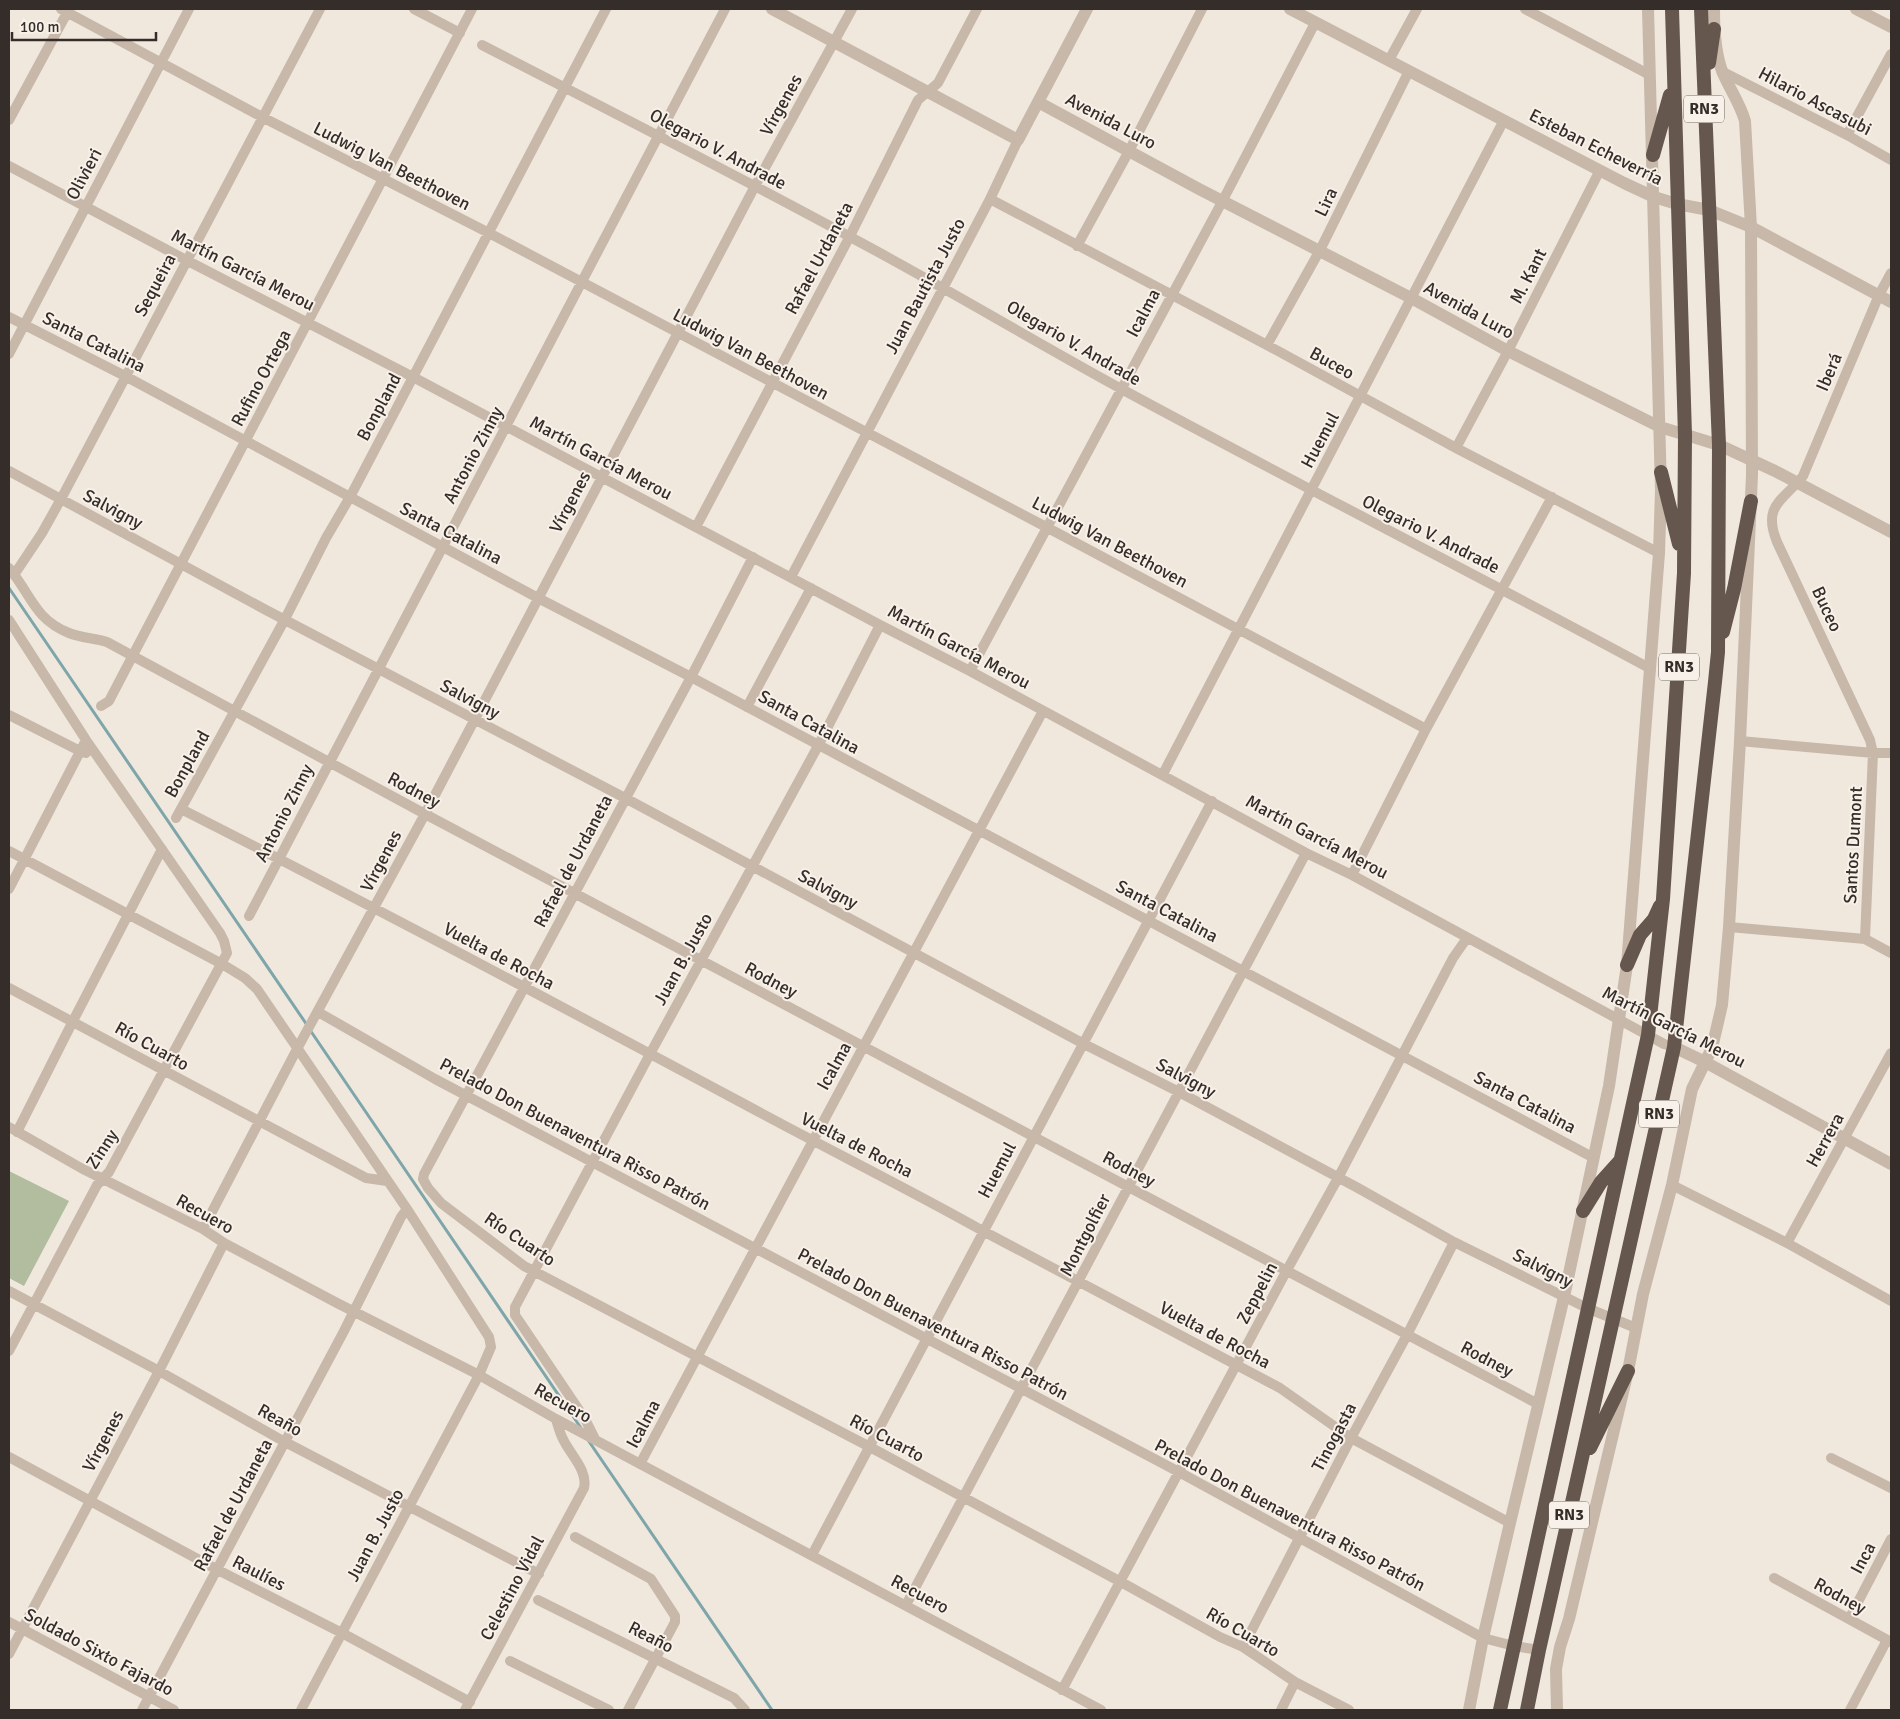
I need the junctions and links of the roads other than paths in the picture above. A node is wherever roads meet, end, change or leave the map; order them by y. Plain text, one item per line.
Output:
1 (189, 9) edge
2 (320, 9) edge
3 (414, 9) edge
4 (472, 9) edge
5 (606, 9) edge
6 (725, 9) edge
7 (772, 9) edge
8 (852, 9) edge
9 (977, 9) edge
10 (1087, 9) edge
11 (1202, 9) edge
12 (1290, 9) edge
13 (1417, 9) edge
14 (1525, 9) edge
15 (1648, 9) edge
16 (1672, 9) edge
17 (1700, 9) edge
18 (1714, 9) edge
19 (1856, 9) edge
20 (65, 10) edge
21 (1315, 23) junction
22 (1891, 27) edge
23 (1714, 29) junction
24 (460, 33) junction
25 (834, 42) junction
26 (482, 45) dead end
27 (1891, 54) edge
28 (1389, 60) junction
29 (161, 62) junction
30 (1409, 71) junction
31 (1722, 72) junction
32 (1650, 75) junction
33 (1674, 82) junction
34 (565, 88) junction
35 (929, 92) junction
36 (1703, 98) junction
37 (1038, 102) junction
38 (264, 118) junction
39 (9, 120) edge
40 (1504, 120) junction
41 (1847, 135) junction
42 (659, 136) junction
43 (1018, 140) junction
44 (1129, 150) junction
45 (1653, 155) junction
46 (1891, 160) edge
47 (9, 166) edge
48 (1600, 170) junction
49 (383, 180) junction
50 (755, 186) junction
51 (1654, 197) junction
52 (990, 199) junction
53 (1223, 200) junction
54 (1677, 204) junction
55 (85, 206) junction
56 (1709, 210) junction
57 (1751, 227) junction
58 (489, 234) junction
59 (850, 236) junction
60 (1077, 246) junction
61 (1320, 250) junction
62 (186, 260) junction
63 (1891, 273) edge
64 (583, 282) junction
65 (944, 288) junction
66 (1171, 295) junction
67 (1879, 295) junction
68 (1413, 299) junction
69 (1891, 302) edge
70 (9, 317) edge
71 (308, 323) junction
72 (24, 325) junction
73 (677, 333) junction
74 (1267, 345) junction
75 (1508, 352) junction
76 (9, 354) edge
77 (125, 376) junction
78 (413, 377) junction
79 (772, 383) junction
80 (1122, 389) junction
81 (1361, 398) junction
82 (506, 428) junction
83 (1660, 428) junction
84 (868, 434) junction
85 (1685, 435) junction
86 (246, 442) junction
87 (1719, 444) junction
88 (1456, 448) junction
89 (1752, 460) junction
90 (9, 471) edge
91 (1661, 472) junction
92 (602, 478) junction
93 (1797, 484) junction
94 (1311, 491) junction
95 (350, 497) junction
96 (1552, 497) junction
97 (61, 499) junction
98 (1751, 501) junction
99 (696, 527) junction
100 (1048, 528) junction
101 (1891, 532) edge
102 (443, 548) junction
103 (1659, 553) junction
104 (753, 558) junction
105 (1684, 562) junction
106 (181, 563) junction
107 (12, 571) edge
108 (791, 578) junction
109 (811, 588) junction
110 (1503, 589) junction
111 (538, 598) junction
112 (285, 619) junction
113 (9, 620) edge
114 (880, 626) junction
115 (1238, 629) junction
116 (1718, 652) junction
117 (132, 657) junction
118 (379, 669) junction
119 (1651, 669) junction
120 (970, 671) junction
121 (691, 677) junction
122 (101, 706) dead end
123 (747, 707) junction
124 (1042, 711) junction
125 (234, 712) junction
126 (9, 715) edge
127 (474, 719) junction
128 (1426, 729) junction
129 (86, 740) junction
130 (1740, 742) junction
131 (818, 746) junction
132 (80, 751) junction
133 (1874, 753) junction
134 (1891, 753) edge
135 (96, 755) junction
136 (329, 762) junction
137 (1163, 774) junction
138 (625, 798) junction
139 (1212, 801) junction
140 (182, 809) junction
141 (425, 814) junction
142 (176, 818) dead end
143 (979, 830) junction
144 (162, 849) junction
145 (9, 851) edge
146 (1306, 853) junction
147 (279, 858) junction
148 (24, 859) junction
149 (752, 867) junction
150 (1352, 874) junction
151 (9, 889) edge
152 (575, 893) junction
153 (1663, 899) junction
154 (374, 909) junction
155 (129, 914) junction
156 (249, 916) dead end
157 (1148, 920) junction
158 (1729, 927) junction
159 (1467, 938) junction
160 (1865, 939) junction
161 (914, 952) junction
162 (1891, 953) edge
163 (700, 960) junction
164 (222, 964) junction
165 (1627, 965) junction
166 (1244, 970) junction
167 (9, 988) edge
168 (524, 988) junction
169 (318, 1012) junction
170 (1620, 1019) junction
171 (73, 1021) junction
172 (1648, 1035) junction
173 (1084, 1044) junction
174 (864, 1047) junction
175 (1674, 1048) junction
176 (297, 1049) junction
177 (1891, 1053) edge
178 (650, 1054) junction
179 (1402, 1054) junction
180 (1705, 1062) junction
181 (165, 1072) junction
182 (1179, 1092) junction
183 (467, 1096) junction
184 (260, 1122) junction
185 (13, 1129) edge
186 (1033, 1137) junction
187 (1845, 1138) junction
188 (812, 1141) junction
189 (1594, 1158) junction
190 (594, 1162) junction
191 (1620, 1162) junction
192 (1891, 1164) edge
193 (1338, 1178) junction
194 (104, 1179) junction
195 (423, 1179) joint
196 (387, 1181) junction
197 (1672, 1184) junction
198 (1128, 1187) junction
199 (407, 1209) junction
200 (1582, 1211) junction
201 (203, 1229) junction
202 (983, 1231) junction
203 (1454, 1242) junction
204 (224, 1243) junction
205 (1787, 1243) junction
206 (755, 1249) junction
207 (1287, 1270) junction
208 (535, 1272) junction
209 (1079, 1282) junction
210 (9, 1291) edge
211 (1564, 1297) junction
212 (1891, 1299) edge
213 (34, 1304) junction
214 (1587, 1308) junction
215 (354, 1311) junction
216 (1614, 1320) junction
217 (1636, 1328) junction
218 (1408, 1335) junction
219 (926, 1339) junction
220 (9, 1351) edge
221 (698, 1356) junction
222 (1237, 1366) junction
223 (159, 1371) junction
224 (1628, 1371) junction
225 (479, 1375) junction
226 (1020, 1388) junction
227 (1538, 1404) junction
228 (556, 1418) junction
229 (1350, 1438) junction
230 (595, 1439) junction
231 (284, 1442) junction
232 (868, 1446) junction
233 (9, 1457) edge
234 (1831, 1458) dead end
235 (640, 1464) junction
236 (1579, 1469) junction
237 (1179, 1472) junction
238 (1891, 1488) edge
239 (963, 1497) junction
240 (90, 1501) junction
241 (408, 1507) junction
242 (1510, 1523) junction
243 (575, 1537) dead end
244 (1299, 1539) junction
245 (1891, 1539) edge
246 (812, 1555) junction
247 (216, 1569) junction
248 (539, 1574) junction
249 (1774, 1578) dead end
250 (1121, 1582) junction
251 (538, 1600) dead end
252 (906, 1605) junction
253 (1848, 1618) junction
254 (9, 1622) edge
255 (22, 1629) junction
256 (342, 1633) junction
257 (1483, 1638) junction
258 (1889, 1641) edge
259 (1514, 1646) junction
260 (1242, 1647) junction
261 (1539, 1650) junction
262 (9, 1654) edge
263 (656, 1658) junction
264 (510, 1661) dead end
265 (1295, 1682) junction
266 (1062, 1690) junction
267 (149, 1697) junction
268 (467, 1706) edge
269 (142, 1710) edge
270 (174, 1710) edge
271 (301, 1710) edge
272 (609, 1710) edge
273 (628, 1710) edge
274 (745, 1710) edge
275 (1100, 1710) edge
276 (1281, 1710) edge
277 (1349, 1710) edge
278 (1468, 1710) edge
279 (1500, 1710) edge
280 (1527, 1710) edge
281 (1557, 1710) edge
282 (1850, 1710) edge

1 - 29 street, Olivieri
2 - 38 street, Sequeira
3 - 24 street
4 - 24 street, Rufino Ortega
5 - 34 street, Bonpland
6 - 42 street, Antonio Zinny
7 - 25 street
8 - 25 street, Vírgenes
9 - 35 street, Rafael Urdaneta
10 - 37 street, Juan Bautista Justo
11 - 44 street
12 - 21 street, Esteban Echeverría
13 - 28 street
14 - 32 street
15 - 32 street
16 - 33 highway, RN3
17 - 36 highway, RN3
18 - 23 street
19 - 22 street
20 - 29 street, Ludwig Van Beethoven
20 - 39 street
21 - 28 street, Esteban Echeverría
21 - 53 street, Icalma
23 - 31 street
23 - 36 highway
24 - 49 street, Rufino Ortega
25 - 35 street
25 - 50 street, Vírgenes
26 - 34 street, Olegario V. Andrade
27 - 41 street
28 - 30 street, Esteban Echeverría
29 - 38 street, Ludwig Van Beethoven
29 - 55 street, Olivieri
30 - 40 street, Esteban Echeverría
30 - 61 street, Lira
31 - 41 street, Hilario Ascasubi
31 - 57 street
32 - 45 street
33 - 45 highway
33 - 54 highway, RN3
34 - 42 street, Olegario V. Andrade
34 - 58 street, Bonpland
35 - 43 street
35 - 59 street, Rafael Urdaneta
36 - 56 highway, RN3
37 - 43 street, Juan Bautista Justo
37 - 44 street, Avenida Luro
38 - 49 street, Ludwig Van Beethoven
38 - 62 street, Sequeira
40 - 48 street, Esteban Echeverría
40 - 68 street, Huemul
41 - 46 street, Hilario Ascasubi
42 - 50 street, Olegario V. Andrade
42 - 64 street, Antonio Zinny
43 - 52 street, Juan Bautista Justo
44 - 53 street, Avenida Luro
44 - 60 street
45 - 51 street
47 - 55 street, Martín García Merou
48 - 51 street, Esteban Echeverría
48 - 75 street, M. Kant
49 - 58 street, Ludwig Van Beethoven
49 - 71 street, Rufino Ortega
50 - 59 street, Olegario V. Andrade
50 - 73 street, Vírgenes
51 - 54 street, Esteban Echeverría
51 - 83 street
52 - 60 street, Buceo
52 - 65 street, Juan Bautista Justo
53 - 61 street, Avenida Luro
53 - 66 street, Icalma
54 - 56 street, Esteban Echeverría
54 - 85 highway, RN3
55 - 62 street, Martín García Merou
55 - 72 street, Olivieri
56 - 57 street, Esteban Echeverría
56 - 87 highway, RN3
57 - 67 street, Esteban Echeverría
57 - 89 street
58 - 64 street, Ludwig Van Beethoven
58 - 78 street, Bonpland
59 - 65 street, Olegario V. Andrade
59 - 79 street, Rafael Urdaneta
60 - 66 street, Buceo
61 - 68 street, Avenida Luro
61 - 74 street, Lira
62 - 71 street, Martín García Merou
62 - 77 street, Sequeira
63 - 67 street, Iberá
64 - 73 street, Ludwig Van Beethoven
64 - 82 street, Antonio Zinny
65 - 80 street, Olegario V. Andrade
65 - 84 street, Juan Bautista Justo
66 - 74 street, Buceo
66 - 80 street, Icalma
67 - 69 street, Esteban Echeverría
67 - 93 street, Iberá
68 - 75 street, Avenida Luro
68 - 81 street, Huemul
70 - 72 street, Santa Catalina
71 - 78 street, Martín García Merou
71 - 86 street, Rufino Ortega
72 - 76 street, Olivieri
72 - 77 street, Santa Catalina
73 - 79 street, Ludwig Van Beethoven
73 - 92 street, Vírgenes
74 - 81 street, Buceo
75 - 83 street, Avenida Luro
75 - 88 street, M. Kant
77 - 86 street, Santa Catalina
77 - 97 street, Sequeira
78 - 82 street, Martín García Merou
78 - 95 street, Bonpland
79 - 84 street, Ludwig Van Beethoven
79 - 99 street, Rafael Urdaneta
80 - 94 street, Olegario V. Andrade
80 - 100 street, Icalma
81 - 88 street, Buceo
81 - 94 street, Huemul
82 - 92 street, Martín García Merou
82 - 102 street, Antonio Zinny
83 - 85 street, Avenida Luro
83 - 91 street
84 - 100 street, Ludwig Van Beethoven
84 - 108 street, Juan Bautista Justo
85 - 87 street, Avenida Luro
85 - 105 highway, RN3
86 - 95 street, Santa Catalina
86 - 106 street, Rufino Ortega
87 - 89 street, Avenida Luro
87 - 116 highway, RN3
88 - 96 street, Buceo
89 - 93 street, Avenida Luro
89 - 98 street
90 - 97 street, Salvigny
91 - 103 street
91 - 105 highway
92 - 99 street, Martín García Merou
92 - 111 street, Vírgenes
93 - 101 street, Avenida Luro
93 - 133 street, Buceo
94 - 110 street, Olegario V. Andrade
94 - 115 street, Huemul
95 - 102 street, Santa Catalina
95 - 112 street, Bonpland
96 - 103 street, Buceo
96 - 110 street
97 - 106 street, Salvigny
97 - 107 street, Sequeira
98 - 116 highway
98 - 130 street
99 - 104 street, Martín García Merou
100 - 115 street, Ludwig Van Beethoven
100 - 120 street, Icalma
102 - 111 street, Santa Catalina
102 - 118 street, Antonio Zinny
103 - 119 street
104 - 108 street, Martín García Merou
104 - 121 street, Rafael de Urdaneta
105 - 153 highway, RN3
106 - 112 street, Salvigny
106 - 117 street, Rufino Ortega
107 - 117 street, Rodney
108 - 109 street, Martín García Merou
109 - 114 street, Martín García Merou
109 - 123 street
110 - 119 street, Olegario V. Andrade
110 - 128 street
111 - 121 street, Santa Catalina
111 - 127 street, Vírgenes
112 - 118 street, Salvigny
112 - 125 street, Bonpland
113 - 129 street
114 - 120 street, Martín García Merou
114 - 131 street, Juan B. Justo
115 - 128 street, Ludwig Van Beethoven
115 - 137 street, Huemul
116 - 175 highway, RN3
117 - 122 street, Rufino Ortega
117 - 125 street, Rodney
118 - 127 street, Salvigny
118 - 136 street, Antonio Zinny
119 - 165 street
120 - 124 street, Martín García Merou
121 - 123 street, Santa Catalina
121 - 138 street, Rafael de Urdaneta
123 - 131 street, Santa Catalina
124 - 137 street, Martín García Merou
124 - 143 street, Icalma
125 - 136 street, Rodney
125 - 140 street, Bonpland
126 - 132 street
127 - 138 street, Salvigny
127 - 141 street, Vírgenes
128 - 150 street
129 - 132 street
129 - 135 street
130 - 133 street
130 - 158 street
131 - 143 street, Santa Catalina
131 - 149 street, Juan B. Justo
132 - 135 street
132 - 148 street
133 - 134 street
133 - 160 street, Santos Dumont
135 - 144 street
136 - 141 street, Rodney
136 - 147 street, Antonio Zinny
137 - 139 street, Martín García Merou
138 - 149 street, Salvigny
138 - 152 street, Rafael de Urdaneta
139 - 146 street, Martín García Merou
139 - 157 street, Huemul
140 - 142 street, Bonpland
140 - 147 street, Vuelta de Rocha
141 - 152 street, Rodney
141 - 154 street, Vírgenes
143 - 157 street, Santa Catalina
143 - 161 street, Icalma
144 - 155 street
144 - 164 street
145 - 148 street
146 - 150 street, Martín García Merou
146 - 166 street, Montgolfier
147 - 154 street, Vuelta de Rocha
147 - 156 street, Antonio Zinny
148 - 151 street
148 - 155 street
149 - 161 street, Salvigny
149 - 163 street, Juan B. Justo
150 - 159 street, Martín García Merou
152 - 163 street, Rodney
152 - 168 street, Rafael de Urdaneta
153 - 165 highway
153 - 172 highway, RN3
154 - 168 street, Vuelta de Rocha
154 - 169 street, Vírgenes
155 - 164 street
155 - 171 street
157 - 166 street, Santa Catalina
157 - 173 street, Huemul
158 - 160 street
158 - 180 street
159 - 170 street, Martín García Merou
159 - 179 street, Zeppelin
160 - 162 street
161 - 173 street, Salvigny
161 - 174 street, Icalma
163 - 174 street, Rodney
163 - 178 street, Juan B. Justo
164 - 176 street, Juan B. Justo
164 - 181 street, Zinny
165 - 170 street
166 - 179 street, Santa Catalina
166 - 182 street, Montgolfier
167 - 171 street, Río Cuarto
168 - 178 street, Vuelta de Rocha
168 - 183 street, Rafael de Urdaneta
169 - 176 street, Vírgenes
169 - 183 street, Prelado Don Buenaventura Risso Patrón
170 - 172 street, Martín García Merou
170 - 189 street
171 - 181 street, Río Cuarto
171 - 185 street
172 - 175 street, Martín García Merou
172 - 191 highway, RN3
173 - 182 street, Salvigny
173 - 186 street, Huemul
174 - 186 street, Rodney
174 - 188 street, Icalma
175 - 180 street, Martín García Merou
175 - 216 highway, RN3
176 - 184 street
176 - 196 street, Juan B. Justo
177 - 187 street, Herrera
178 - 188 street, Vuelta de Rocha
178 - 190 street, Juan B. Justo
179 - 189 street, Santa Catalina
179 - 193 street, Zeppelin
180 - 187 street, Martín García Merou
180 - 197 street
181 - 184 street, Río Cuarto
181 - 194 street, Zinny
182 - 193 street, Salvigny
182 - 198 street, Montgolfier
183 - 190 street, Prelado Don Buenaventura Risso Patrón
183 - 195 street, Rafael de Urdaneta
184 - 196 street, Río Cuarto
184 - 201 street
185 - 194 street, Recuero
186 - 198 street, Rodney
186 - 202 street, Huemul
187 - 192 street, Martín García Merou
187 - 205 street, Herrera
188 - 202 street, Vuelta de Rocha
188 - 206 street, Icalma
189 - 200 street
190 - 206 street, Prelado Don Buenaventura Risso Patrón
190 - 208 street, Juan B. Justo
191 - 200 highway
191 - 214 highway, RN3
193 - 203 street, Salvigny
193 - 207 street, Zeppelin
194 - 201 street, Recuero
194 - 213 street, Zinny
195 - 208 street, Río Cuarto
196 - 199 street, Juan B. Justo
197 - 205 street
197 - 217 street
198 - 207 street, Rodney
198 - 209 street, Montgolfier
199 - 215 street, Rafael de Urdaneta
199 - 225 street, Juan B. Justo
200 - 211 street
201 - 204 street, Recuero
202 - 209 street, Vuelta de Rocha
202 - 219 street, Huemul
203 - 211 street, Salvigny
203 - 218 street, Tinogasta
204 - 215 street, Recuero
204 - 223 street, Vírgenes
205 - 212 street
206 - 219 street, Prelado Don Buenaventura Risso Patrón
206 - 221 street, Icalma
207 - 218 street, Rodney
207 - 222 street, Zeppelin
208 - 221 street, Río Cuarto
208 - 230 street, Juan B. Justo
209 - 222 street, Vuelta de Rocha
209 - 226 street, Montgolfier
210 - 213 street, Reaño
211 - 214 street, Salvigny
211 - 227 street
213 - 220 street, Zinny
213 - 223 street, Reaño
214 - 216 street, Salvigny
214 - 259 highway, RN3
215 - 225 street, Recuero
215 - 231 street, Rafael de Urdaneta
216 - 217 street, Salvigny
216 - 236 highway, RN3
217 - 224 street
218 - 227 street, Rodney
218 - 229 street, Tinogasta
219 - 226 street, Prelado Don Buenaventura Risso Patrón
219 - 232 street, Huemul
221 - 232 street, Río Cuarto
221 - 235 street, Icalma
222 - 229 street, Vuelta de Rocha
222 - 237 street, Zeppelin
223 - 231 street, Reaño
223 - 240 street, Vírgenes
224 - 236 highway
224 - 281 street
225 - 228 street, Recuero
225 - 241 street, Juan B. Justo
226 - 237 street, Prelado Don Buenaventura Risso Patrón
226 - 239 street, Montgolfier
227 - 242 street
228 - 230 street, Recuero
228 - 248 street, Celestino Vidal
229 - 242 street, Vuelta de Rocha
229 - 244 street, Tinogasta
230 - 235 street, Recuero
231 - 241 street, Reaño
231 - 247 street, Rafael de Urdaneta
232 - 239 street, Río Cuarto
232 - 246 street, Huemul
233 - 240 street, Raulíes
234 - 238 street
235 - 246 street, Recuero
236 - 261 highway, RN3
237 - 244 street, Prelado Don Buenaventura Risso Patrón
237 - 250 street, Zeppelin
239 - 250 street, Río Cuarto
239 - 252 street, Montgolfier
240 - 247 street, Raulíes
240 - 255 street, Vírgenes
241 - 248 street, Reaño
241 - 256 street, Juan B. Justo
242 - 257 street
243 - 263 street
244 - 257 street, Prelado Don Buenaventura Risso Patrón
244 - 260 street, Tinogasta
245 - 253 street, Inca
246 - 252 street, Recuero
247 - 256 street, Raulíes
247 - 267 street, Rafael de Urdaneta
248 - 268 street, Celestino Vidal
249 - 253 street, Rodney
250 - 260 street, Río Cuarto
250 - 266 street, Zeppelin
251 - 263 street, Reaño
252 - 266 street, Recuero
253 - 258 street, Rodney
254 - 255 street, Soldado Sixto Fajardo
255 - 262 street, Vírgenes
255 - 267 street, Soldado Sixto Fajardo
256 - 268 street, Raulíes
256 - 271 street, Juan B. Justo
257 - 259 street, Prelado Don Buenaventura Risso Patrón
257 - 278 street
258 - 282 street
259 - 261 street, Prelado Don Buenaventura Risso Patrón
259 - 279 highway, RN3
260 - 265 street, Río Cuarto
261 - 280 highway, RN3
263 - 273 street
263 - 274 street, Reaño
264 - 272 street
265 - 276 street
265 - 277 street, Río Cuarto
266 - 275 street, Recuero
267 - 269 street, Rafael de Urdaneta
267 - 270 street, Soldado Sixto Fajardo

